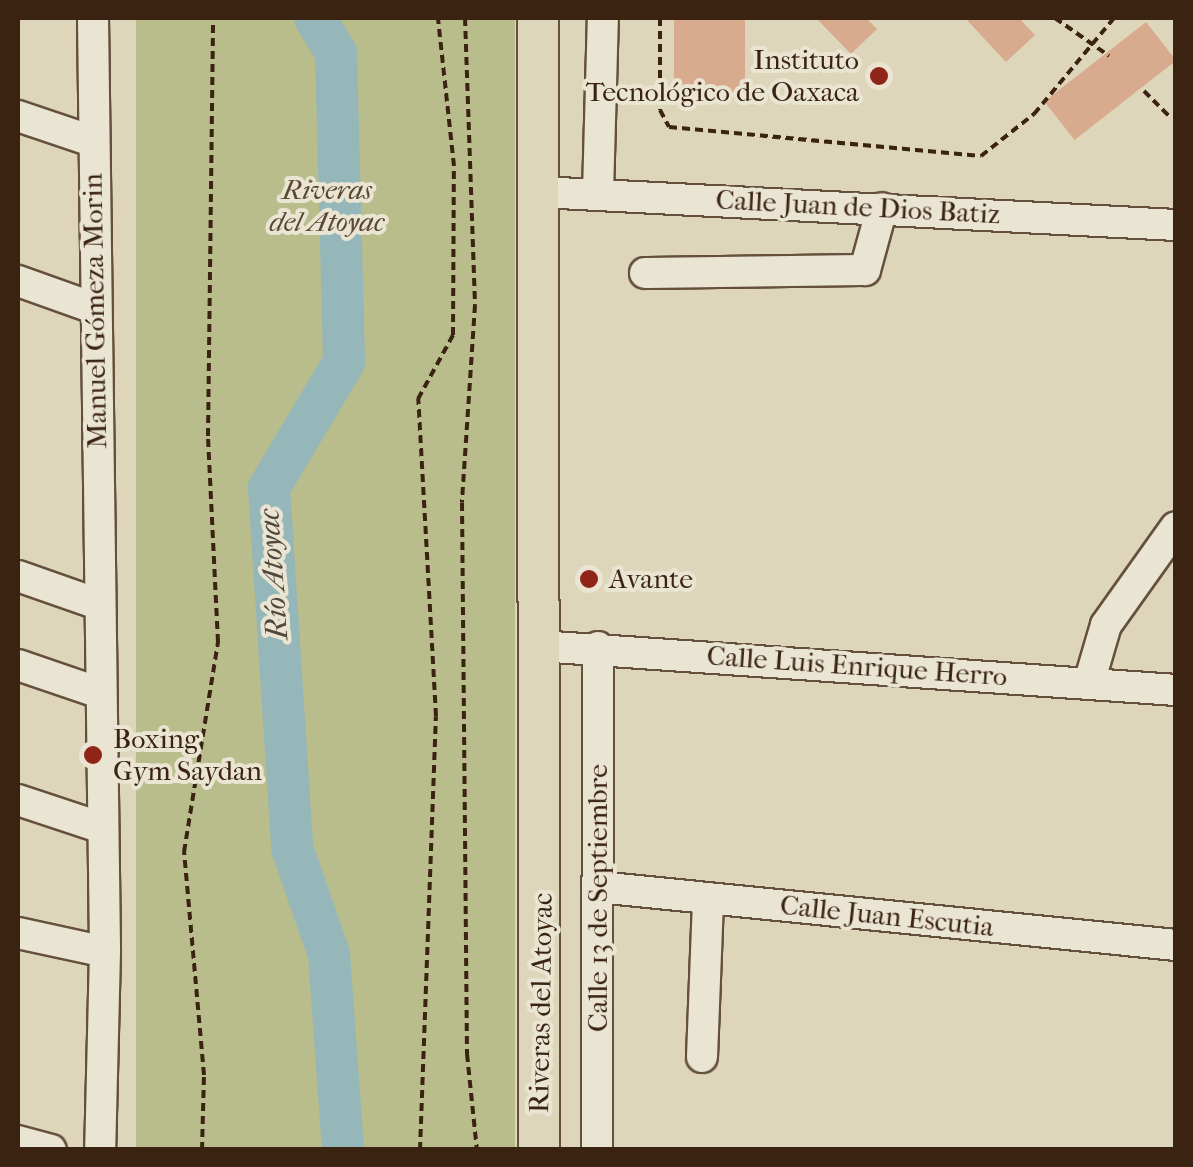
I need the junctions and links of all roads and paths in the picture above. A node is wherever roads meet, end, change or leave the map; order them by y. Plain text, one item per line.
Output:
1 (92, 18) edge
2 (214, 18) edge
3 (438, 18) edge
4 (466, 18) edge
5 (538, 18) edge
6 (603, 18) edge
7 (660, 18) edge
8 (1055, 18) edge
9 (1114, 18) edge
10 (1090, 45) junction
11 (1109, 56) dead end
12 (1144, 90) dead end
13 (18, 116) edge
14 (1174, 118) edge
15 (92, 141) junction
16 (540, 192) junction
17 (598, 193) junction
18 (882, 208) junction
19 (1176, 225) edge
20 (645, 274) dead end
21 (18, 281) edge
22 (92, 307) junction
23 (1176, 527) edge
24 (18, 576) edge
25 (98, 604) junction
26 (539, 646) junction
27 (598, 647) junction
28 (18, 665) edge
29 (1089, 683) junction
30 (1176, 690) edge
31 (100, 693) junction
32 (18, 800) edge
33 (102, 828) junction
34 (598, 887) junction
35 (708, 898) junction
36 (18, 933) edge
37 (1176, 945) edge
38 (105, 952) junction
39 (702, 1057) dead end
40 (18, 1140) edge
41 (51, 1150) edge
42 (100, 1150) edge
43 (202, 1150) edge
44 (420, 1150) edge
45 (477, 1150) edge
46 (539, 1150) edge
47 (597, 1150) edge

1 - 15 street, Manuel Gómeza Morin
2 - 43 path
3 - 44 path
4 - 45 path
5 - 16 main road, Riveras del Atoyac
6 - 17 street
7 - 10 path
8 - 10 path
9 - 10 path
10 - 11 path
12 - 14 path
13 - 15 street
15 - 22 street, Manuel Gómeza Morin
16 - 17 street, Calle Juan de Dios Batiz
16 - 26 main road, Riveras del Atoyac
17 - 18 street, Calle Juan de Dios Batiz
18 - 19 street, Calle Juan de Dios Batiz
18 - 20 street
21 - 22 street
22 - 25 street, Manuel Gómeza Morin
23 - 29 street
24 - 25 street
25 - 31 street, Manuel Gómeza Morin
26 - 27 street, Calle Luis Enrique Herro
26 - 46 main road, Riveras del Atoyac
27 - 29 street, Calle Luis Enrique Herro
27 - 34 street, Calle 13 de Septiembre
28 - 31 street
29 - 30 street, Calle Luis Enrique Herro
31 - 33 street, Manuel Gómeza Morin
32 - 33 street
33 - 38 street, Manuel Gómeza Morin
34 - 35 street, Calle Juan Escutia
34 - 47 street, Calle 13 de Septiembre
35 - 37 street, Calle Juan Escutia
35 - 39 street
36 - 38 street
38 - 42 street, Manuel Gómeza Morin
40 - 41 street

